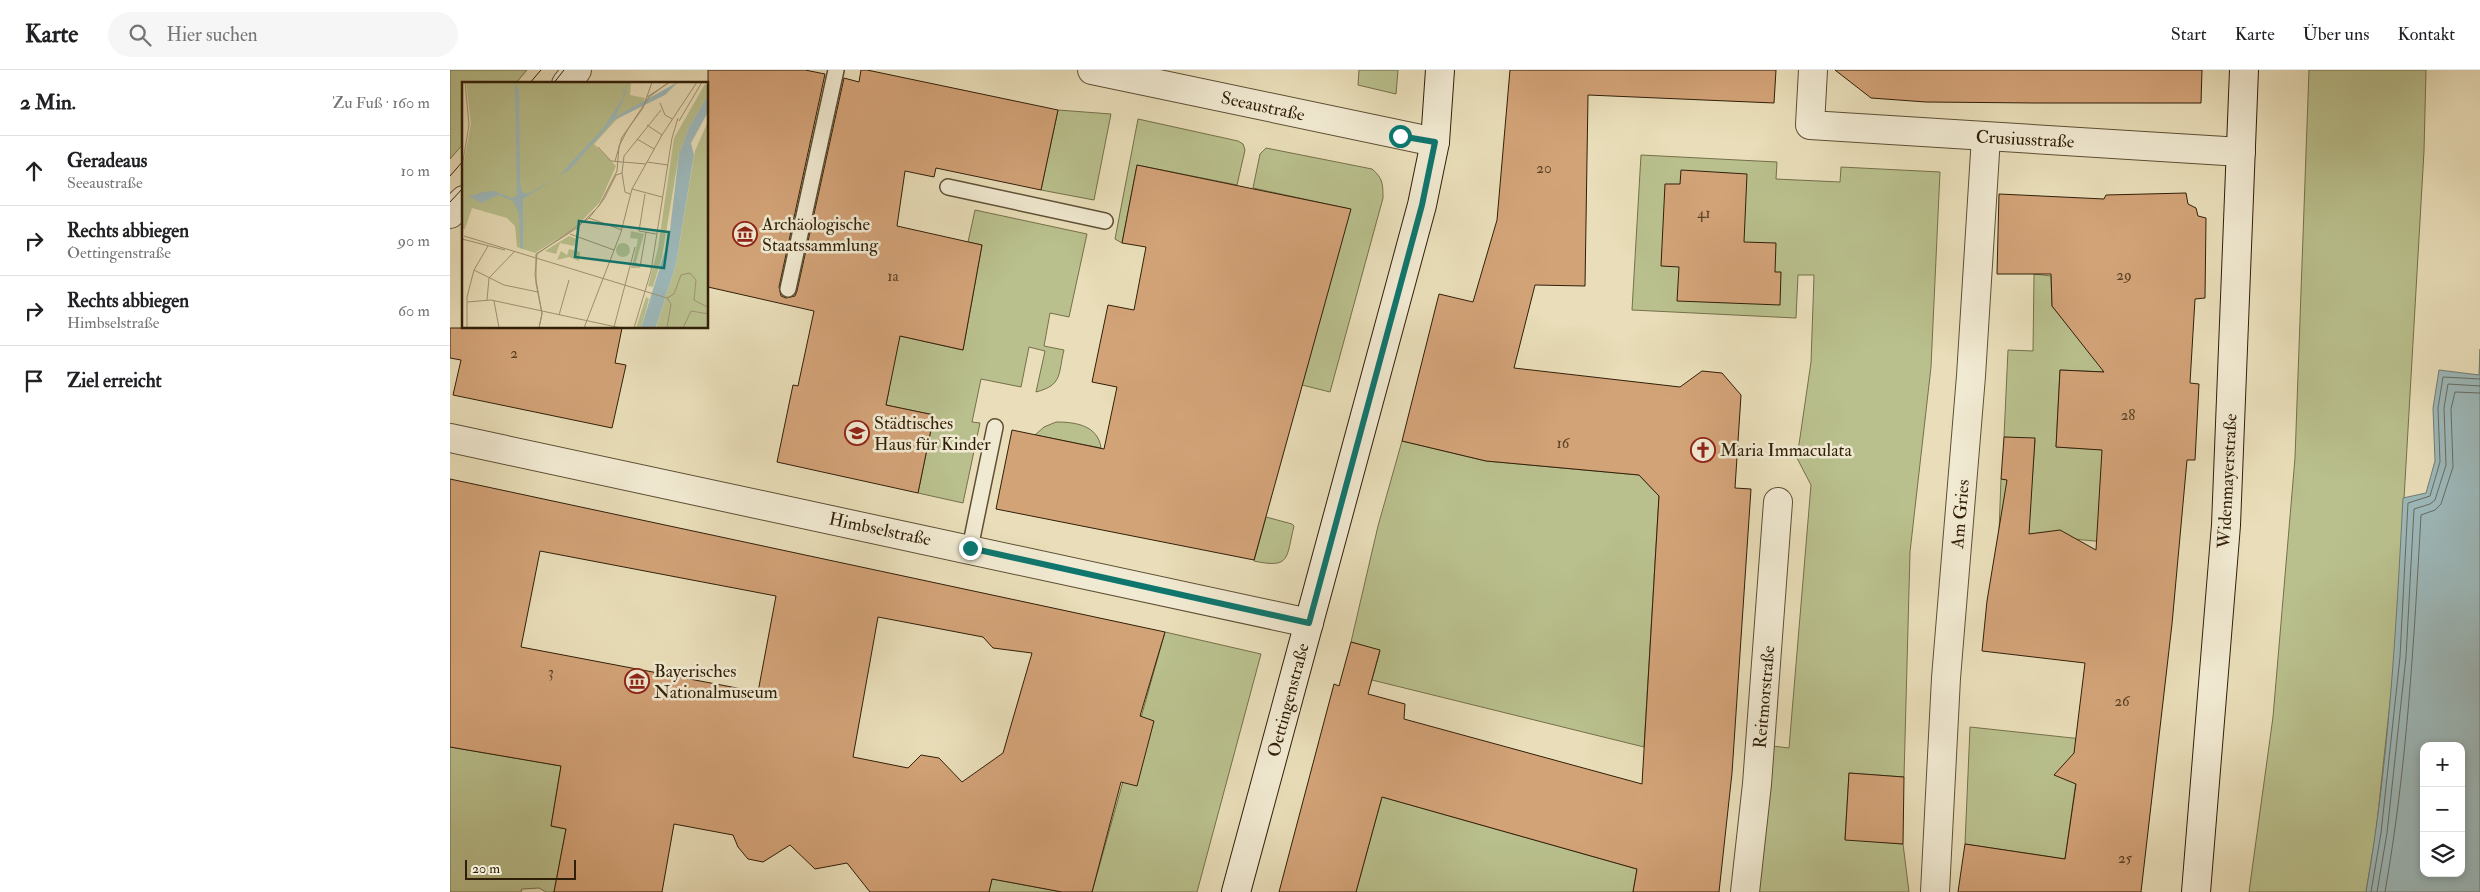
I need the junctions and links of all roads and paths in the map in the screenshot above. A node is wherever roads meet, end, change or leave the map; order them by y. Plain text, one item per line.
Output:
1 (577, 70) edge
2 (836, 70) edge
3 (1092, 70) edge
4 (1440, 70) edge
5 (1813, 70) edge
6 (2244, 70) edge
7 (568, 82) edge
8 (1986, 137) junction
9 (1435, 142) junction
10 (2241, 152) junction
11 (948, 187) dead end
12 (462, 202) edge
13 (450, 214) edge
14 (1105, 221) dead end
15 (788, 289) dead end
16 (995, 427) dead end
17 (450, 438) edge
18 (1778, 502) dead end
19 (970, 548) junction
20 (1309, 623) junction
21 (1236, 892) edge
22 (1745, 892) edge
23 (1935, 892) edge
24 (2196, 892) edge

1 - 7 street
2 - 15 lane
3 - 9 street, Seeaustraße
4 - 9 street, Oettingenstraße
5 - 8 street, Crusiusstraße
6 - 10 street, Widenmayerstraße
8 - 10 street, Crusiusstraße
8 - 23 street, Am Gries
9 - 20 street, Oettingenstraße
10 - 24 street, Widenmayerstraße
11 - 14 lane
12 - 13 street
16 - 19 lane
17 - 19 street, Himbselstraße
18 - 22 street, Reitmorstraße
19 - 20 street, Himbselstraße
20 - 21 street, Oettingenstraße

